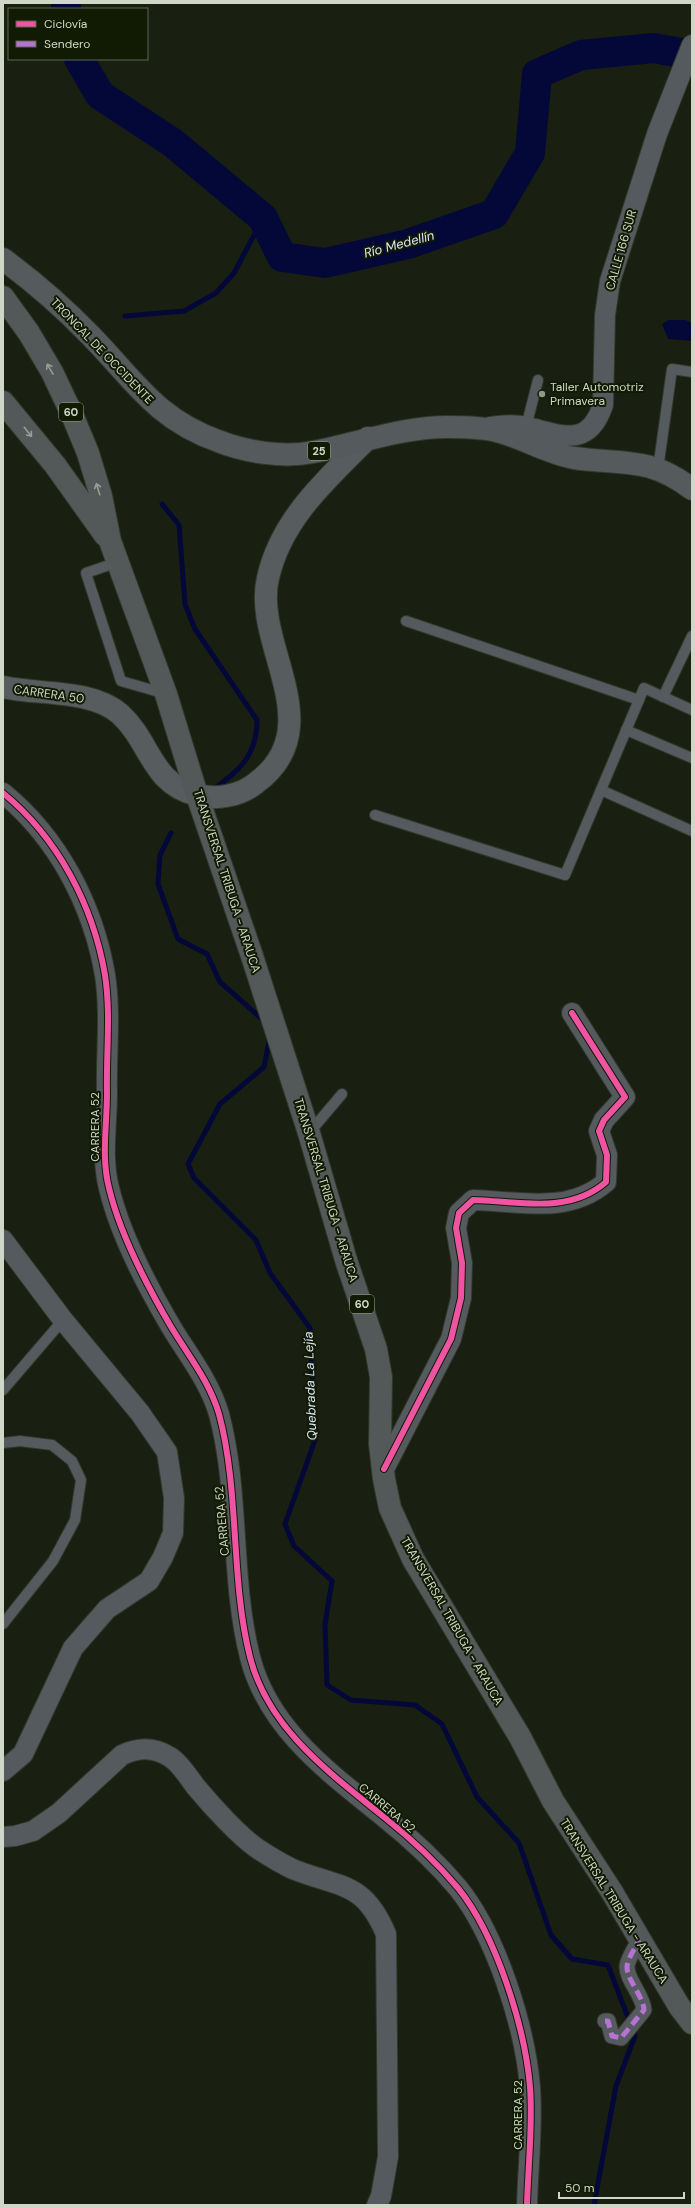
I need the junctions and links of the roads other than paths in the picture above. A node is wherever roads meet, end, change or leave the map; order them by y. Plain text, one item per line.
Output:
1 (692, 45) edge
2 (3, 259) edge
3 (3, 297) edge
4 (692, 372) edge
5 (538, 380) dead end
6 (3, 402) edge
7 (526, 427) junction
8 (479, 428) junction
9 (368, 438) junction
10 (658, 469) junction
11 (692, 488) edge
12 (110, 540) junction
13 (118, 562) junction
14 (406, 621) dead end
15 (692, 636) edge
16 (3, 687) edge
17 (166, 694) junction
18 (663, 696) junction
19 (639, 700) junction
20 (692, 710) edge
21 (626, 730) junction
22 (692, 758) edge
23 (601, 790) junction
24 (3, 793) edge
25 (198, 795) junction
26 (374, 815) dead end
27 (692, 831) edge
28 (572, 1013) dead end
29 (342, 1094) dead end
30 (309, 1133) junction
31 (3, 1240) edge
32 (62, 1320) junction
33 (3, 1390) edge
34 (3, 1443) edge
35 (384, 1469) junction
36 (3, 1624) edge
37 (3, 1771) edge
38 (3, 1837) edge
39 (639, 1940) junction
40 (605, 2021) dead end
41 (692, 2023) edge
42 (377, 2205) edge
43 (527, 2205) edge

1 - 7 street, CALLE 166 SUR
2 - 9 main road, TRONCAL DE OCCIDENTE / 25
12 -> 3 highway, TRANSVERSAL TRIBUGA - ARAUCA / 60
4 - 10 lane
5 - 7 lane
6 -> 12 highway, TRANSVERSAL TRIBUGA - ARAUCA / 60
7 - 8 street, CALLE 166 SUR
8 - 9 main road, TRONCAL DE OCCIDENTE / 25
8 - 10 main road, TRONCAL DE OCCIDENTE / 25
9 - 25 main road, CARRERA 50
10 - 11 main road, TRONCAL DE OCCIDENTE / 25
12 - 13 highway, TRANSVERSAL TRIBUGA - ARAUCA / 60
13 - 17 highway, TRANSVERSAL TRIBUGA - ARAUCA / 60
13 - 17 lane
14 - 19 lane
15 - 18 lane
16 - 25 main road, CARRERA 50
17 - 25 highway, TRANSVERSAL TRIBUGA - ARAUCA / 60
18 - 19 lane
18 - 20 lane
19 - 21 lane
21 - 22 lane
21 - 23 lane
23 - 26 lane
23 - 27 lane
24 - 43 street, CARRERA 52
25 - 30 highway, TRANSVERSAL TRIBUGA - ARAUCA / 60
28 - 35 street
29 - 30 lane
30 - 35 highway, TRANSVERSAL TRIBUGA - ARAUCA / 60
31 - 32 street
32 - 33 lane
32 - 37 street
34 - 36 lane
35 - 39 highway, TRANSVERSAL TRIBUGA - ARAUCA / 60
38 - 42 street
39 - 40 street
39 - 41 highway, TRANSVERSAL TRIBUGA - ARAUCA / 60

